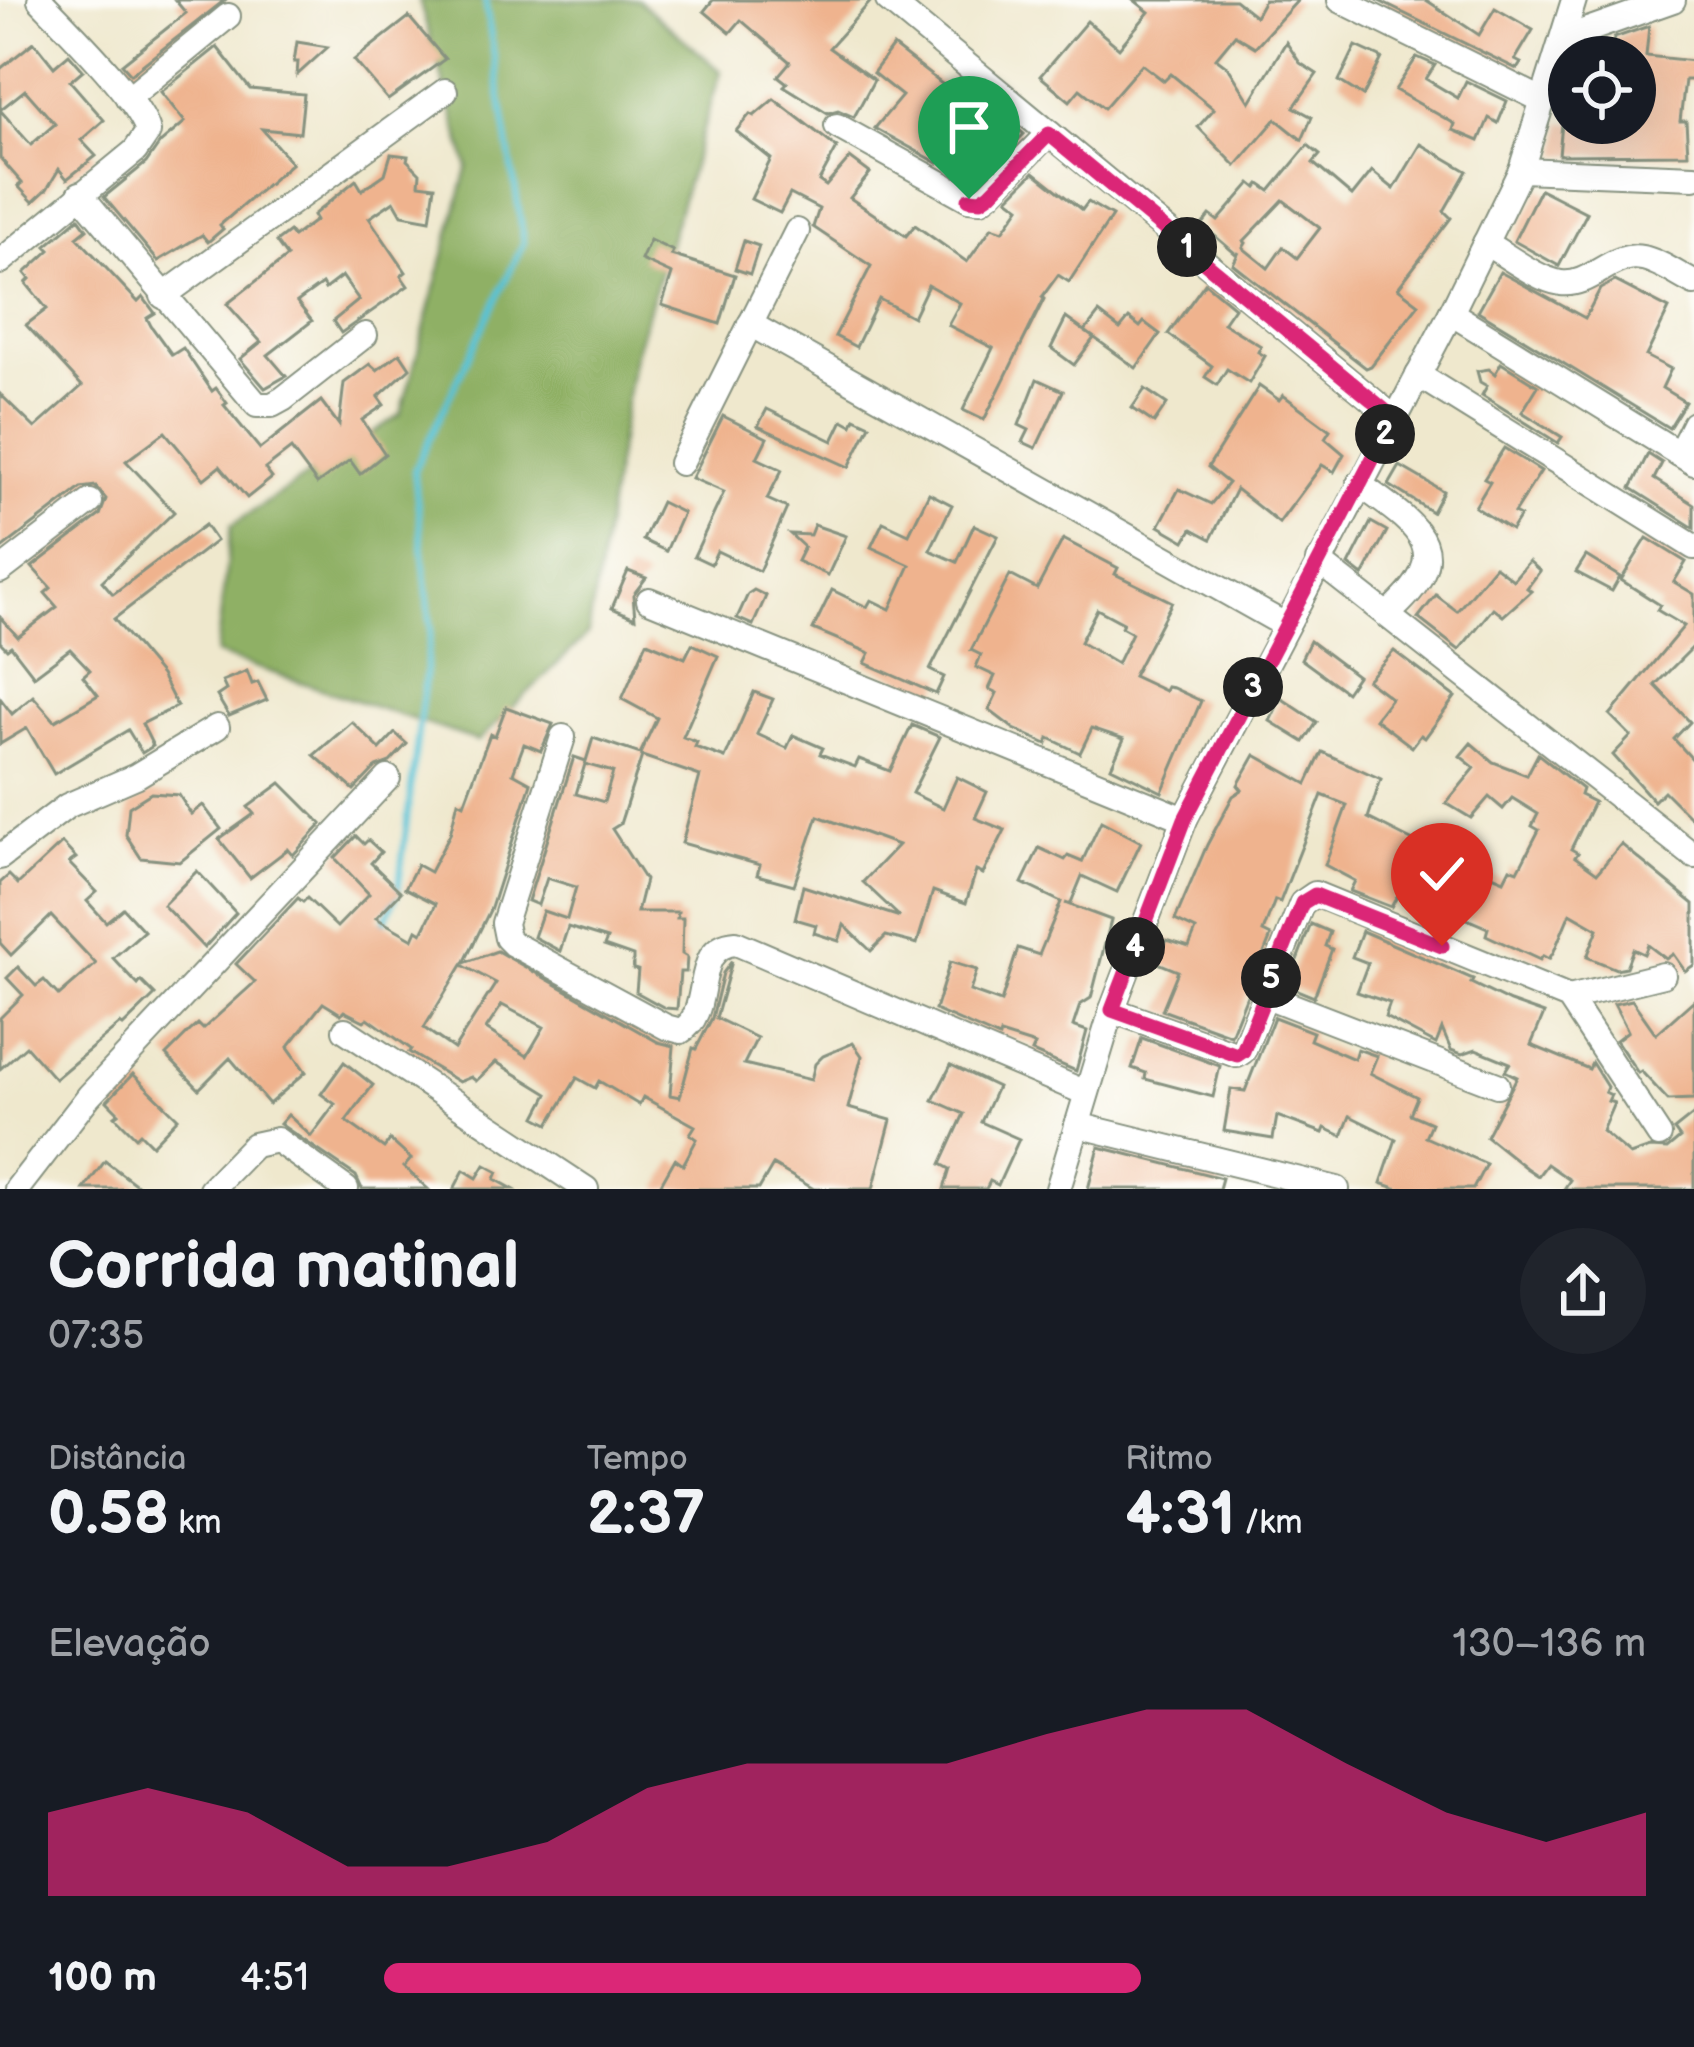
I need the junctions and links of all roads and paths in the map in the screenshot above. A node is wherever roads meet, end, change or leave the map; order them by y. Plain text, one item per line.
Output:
1 (888, 0) edge
2 (1340, 0) edge
3 (1673, 0) edge
4 (1571, 2) edge
5 (53, 4) edge
6 (228, 16) dead end
7 (1565, 36) edge
8 (1571, 36) edge
9 (1548, 89) edge
10 (445, 91) dead end
11 (128, 98) junction
12 (1544, 101) junction
13 (837, 126) dead end
14 (1049, 134) junction
15 (1521, 170) junction
16 (1694, 176) edge
17 (80, 194) junction
18 (797, 231) dead end
19 (1485, 243) junction
20 (0, 262) edge
21 (1694, 283) edge
22 (163, 296) junction
23 (1451, 313) junction
24 (750, 324) junction
25 (365, 335) dead end
26 (1418, 375) junction
27 (1394, 418) junction
28 (1694, 424) edge
29 (1687, 459) edge
30 (681, 463) dead end
31 (1359, 484) junction
32 (89, 502) dead end
33 (1694, 547) edge
34 (1318, 561) junction
35 (0, 571) edge
36 (649, 600) dead end
37 (1389, 614) junction
38 (1285, 625) junction
39 (217, 727) dead end
40 (563, 737) dead end
41 (388, 778) dead end
42 (1185, 819) junction
43 (1694, 856) edge
44 (0, 857) edge
45 (1663, 975) dead end
46 (1264, 994) junction
47 (1568, 998) junction
48 (1112, 1010) junction
49 (345, 1030) dead end
50 (1497, 1085) dead end
51 (1086, 1093) junction
52 (1078, 1125) junction
53 (1659, 1135) dead end
54 (17, 1189) edge
55 (211, 1189) edge
56 (346, 1189) edge
57 (586, 1189) edge
58 (1058, 1189) edge
59 (1337, 1189) edge

1 - 14 street
2 - 12 street
3 - 8 street
4 - 7 street
5 - 11 street
6 - 11 street
9 - 12 street
10 - 22 street
11 - 17 street
12 - 15 street
13 - 14 street
14 - 27 street
15 - 16 street
15 - 19 street
17 - 20 street
17 - 22 street
18 - 24 street
19 - 21 street
19 - 23 street
22 - 25 street
23 - 26 street
23 - 29 street
24 - 30 street
24 - 38 street
26 - 27 street
26 - 33 street
27 - 31 street
28 - 29 street
31 - 34 street
31 - 37 street
32 - 35 street
34 - 37 street
34 - 38 street
36 - 42 street
37 - 43 street
38 - 42 street
39 - 44 street
40 - 51 street
41 - 54 street
42 - 48 street
45 - 47 street
46 - 47 street
46 - 48 street
46 - 50 street
47 - 53 street
48 - 51 street
49 - 57 street
51 - 52 street
52 - 58 street
52 - 59 street
55 - 56 street

